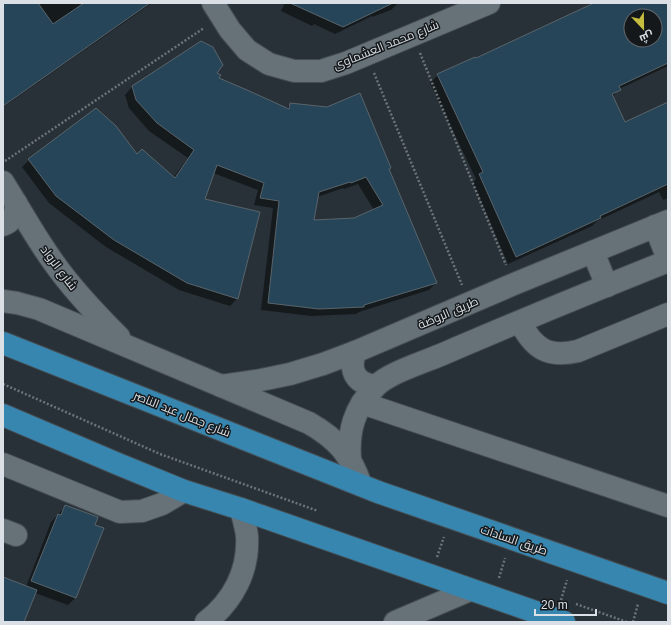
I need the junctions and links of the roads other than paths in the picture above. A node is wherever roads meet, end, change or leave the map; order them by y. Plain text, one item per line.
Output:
1 (489, 3) edge
2 (217, 10) edge
3 (3, 182) edge
4 (16, 202) junction
5 (661, 224) edge
6 (3, 225) edge
7 (593, 252) junction
8 (668, 260) edge
9 (607, 286) junction
10 (3, 301) edge
11 (668, 314) edge
12 (520, 322) junction
13 (3, 343) edge
14 (127, 345) junction
15 (355, 352) junction
16 (222, 386) junction
17 (375, 386) junction
18 (362, 403) junction
19 (3, 415) edge
20 (350, 459) junction
21 (4, 469) edge
22 (361, 485) junction
23 (184, 491) junction
24 (668, 506) edge
25 (241, 509) junction
26 (470, 590) junction
27 (668, 593) edge
28 (562, 610) edge
29 (206, 622) edge
30 (395, 622) edge

1 - 2 street, شارع محمد العشماوى
3 - 4 street, شارع الرواد
4 - 6 street
4 - 14 street, شارع الرواد
5 - 7 street, طريق الروضة
5 - 8 street
7 - 9 street
7 - 15 street, طريق الروضة
8 - 9 street
9 - 12 street
10 - 14 street
11 - 12 street
12 - 17 street
13 - 22 main road, شارع جمال عبد الناصر
14 - 16 street
15 - 16 street, طريق الروضة
15 - 17 street
16 - 20 street
17 - 18 street
18 - 20 street
18 - 24 street
19 - 23 main road
20 - 22 street
21 - 23 street
22 - 27 main road, طريق السادات
23 - 25 main road
25 - 26 main road
25 - 29 street
26 - 28 main road
26 - 30 street

